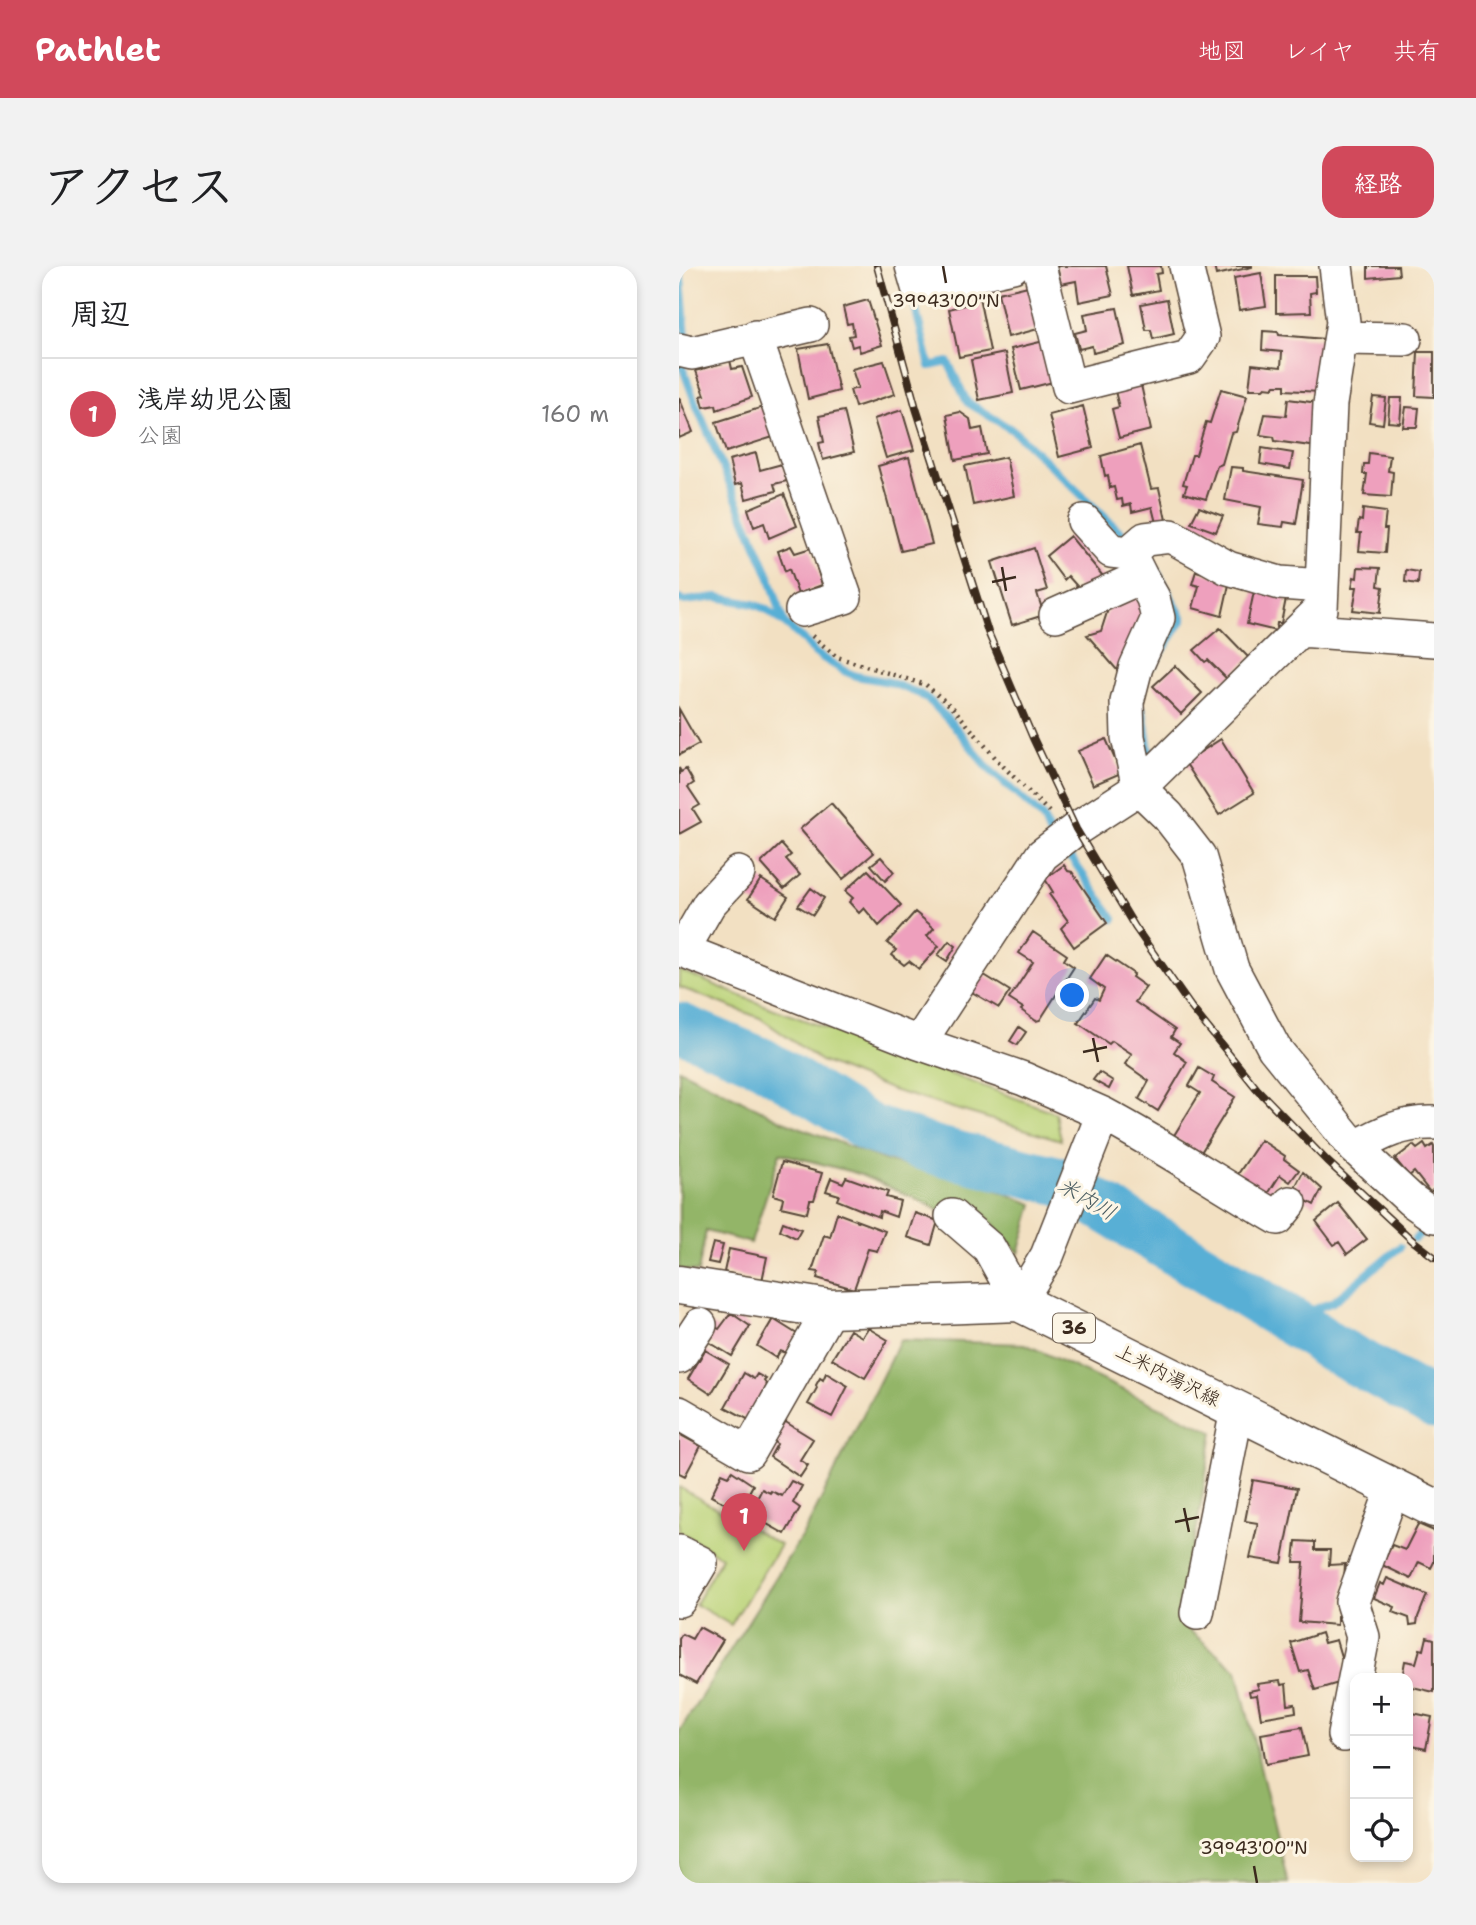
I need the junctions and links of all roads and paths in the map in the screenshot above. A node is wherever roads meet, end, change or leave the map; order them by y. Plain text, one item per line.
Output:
1 (912, 266) edge
2 (1013, 266) edge
3 (1039, 266) edge
4 (1186, 266) edge
5 (1336, 266) edge
6 (811, 325) dead end
7 (755, 337) junction
8 (1341, 338) junction
9 (1405, 339) dead end
10 (679, 350) edge
11 (1084, 521) dead end
12 (1135, 565) junction
13 (1322, 586) junction
14 (802, 610) joint
15 (1056, 615) dead end
16 (1300, 630) junction
17 (1434, 640) edge
18 (1139, 788) junction
19 (1061, 840) junction
20 (738, 873) dead end
21 (680, 950) edge
22 (919, 1043) junction
23 (1434, 1122) edge
24 (1099, 1127) junction
25 (1355, 1148) junction
26 (1290, 1203) dead end
27 (952, 1216) dead end
28 (1434, 1216) edge
29 (679, 1285) edge
30 (1019, 1302) junction
31 (830, 1309) junction
32 (700, 1325) dead end
33 (679, 1357) edge
34 (1237, 1410) junction
35 (679, 1413) edge
36 (1393, 1488) junction
37 (1434, 1508) edge
38 (679, 1552) edge
39 (679, 1600) edge
40 (1197, 1613) dead end
41 (1344, 1735) dead end

1 - 2 street
3 - 4 street
5 - 8 street
6 - 7 street
7 - 10 street
7 - 14 street
8 - 9 street
8 - 13 street
11 - 12 street
12 - 13 street
12 - 15 street
12 - 18 street
13 - 16 street
14 - 19 path
16 - 17 street
16 - 18 street
18 - 19 street
18 - 25 street
19 - 22 street
20 - 21 street
21 - 22 street
22 - 24 street
23 - 25 street
24 - 26 street
24 - 30 street
25 - 28 street
27 - 30 street
29 - 31 main road, 上米内湯沢線 / 36
30 - 31 main road, 上米内湯沢線 / 36
30 - 34 main road, 上米内湯沢線 / 36
31 - 35 street
32 - 33 street
34 - 36 main road, 上米内湯沢線 / 36
34 - 40 street
36 - 37 main road, 上米内湯沢線 / 36
36 - 41 street
38 - 39 street

